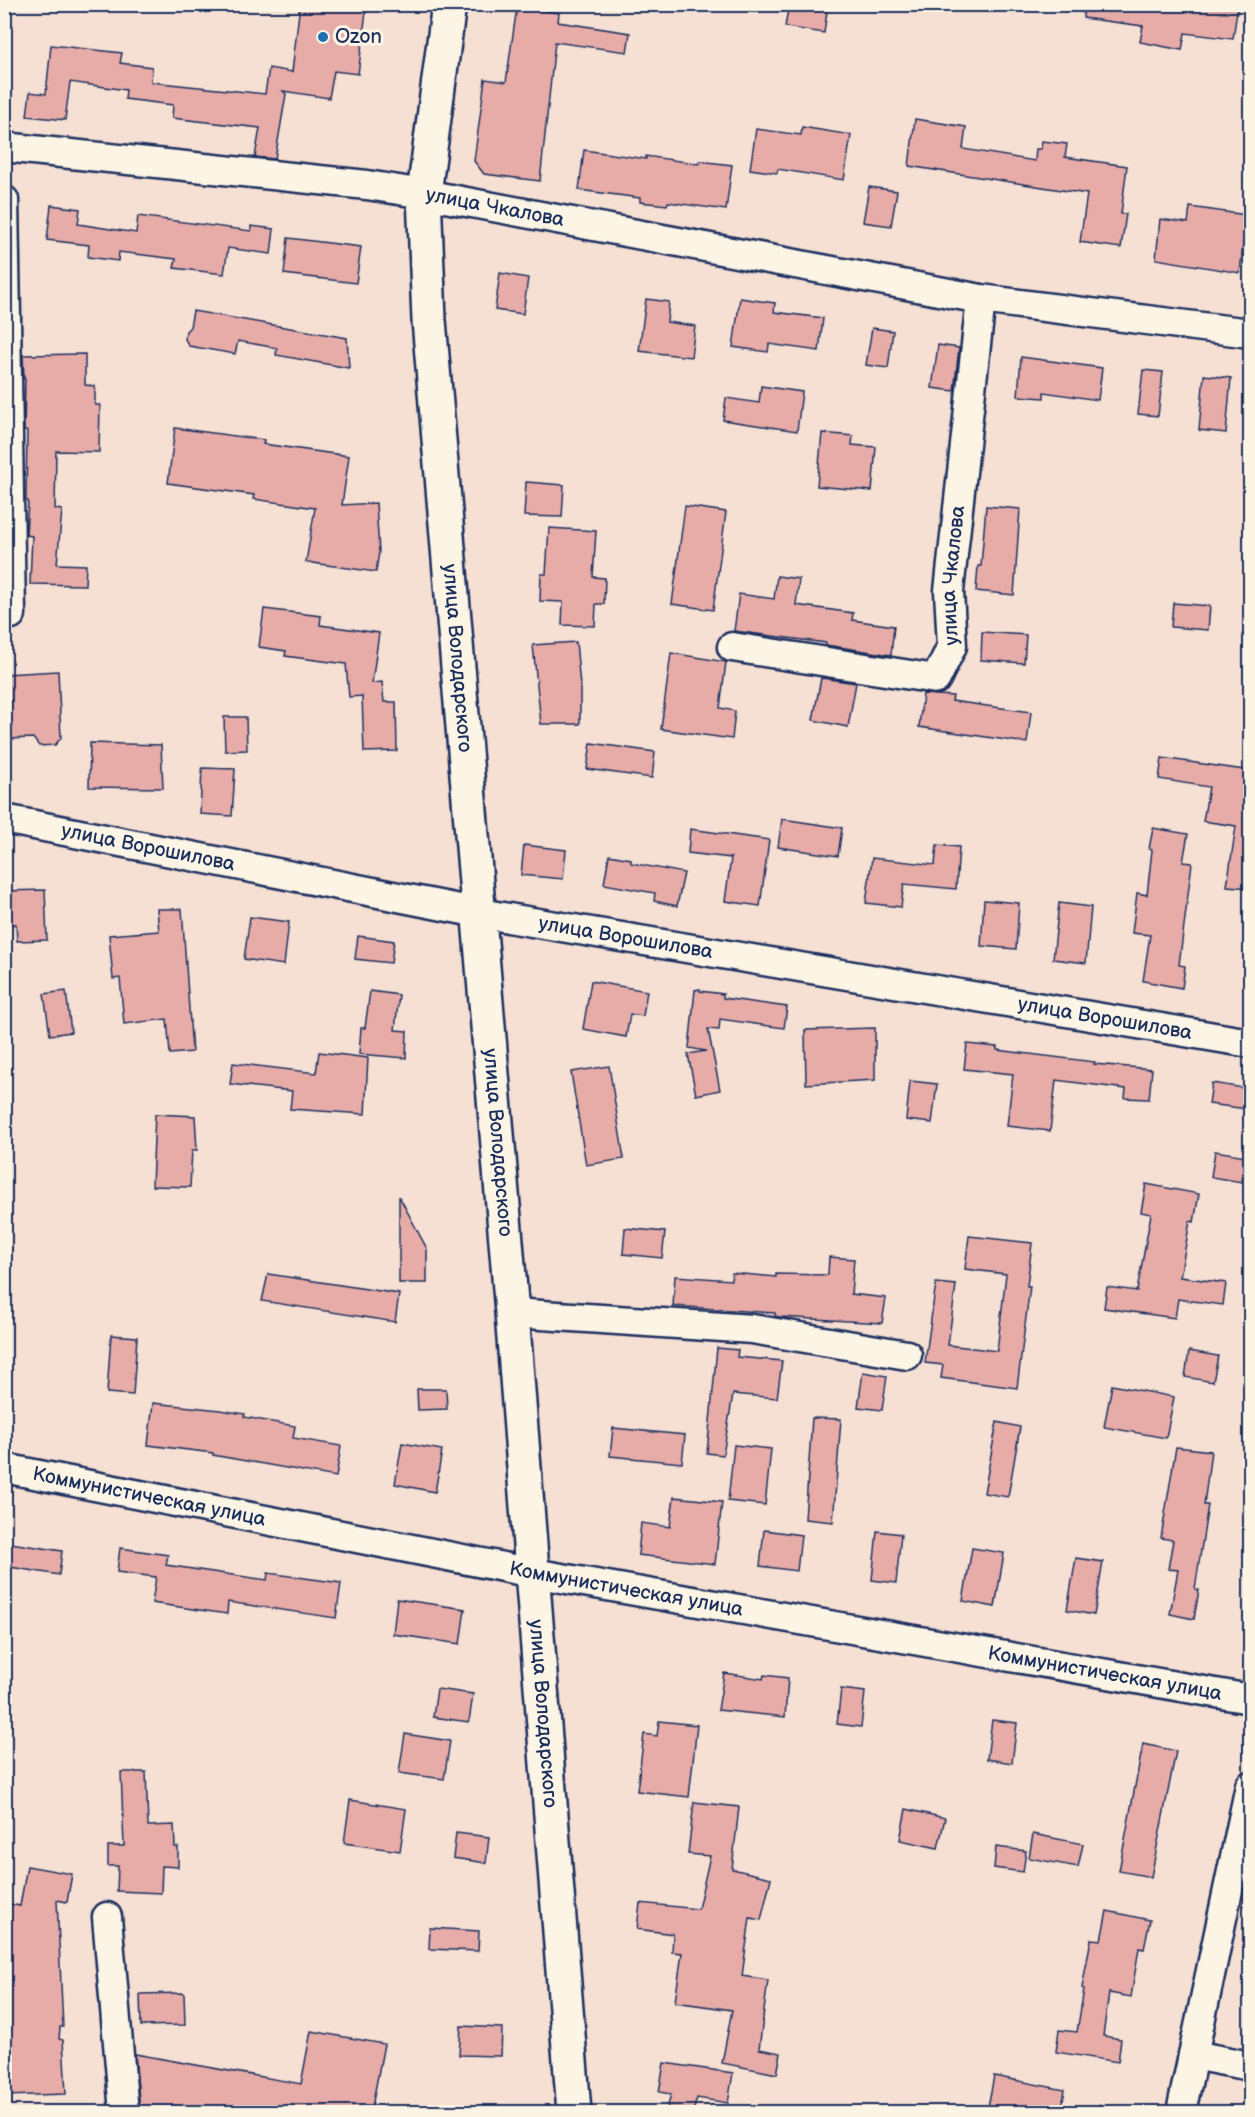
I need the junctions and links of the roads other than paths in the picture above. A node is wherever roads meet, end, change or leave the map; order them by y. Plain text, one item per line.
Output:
1 (448, 4) edge
2 (4, 147) edge
3 (424, 194) junction
4 (4, 200) edge
5 (981, 299) junction
6 (1251, 333) edge
7 (11, 614) dead end
8 (732, 647) dead end
9 (4, 819) edge
10 (479, 913) junction
11 (1251, 1043) edge
12 (512, 1313) junction
13 (907, 1355) dead end
14 (4, 1468) edge
15 (533, 1573) junction
16 (1251, 1699) edge
17 (1251, 1786) edge
18 (106, 1917) dead end
19 (1193, 2055) junction
20 (1251, 2066) edge
21 (124, 2112) edge
22 (574, 2112) edge
23 (1181, 2112) edge

1 - 3 main road, улица Володарского
2 - 3 street, улица Чкалова
3 - 5 street, улица Чкалова
3 - 10 main road, улица Володарского
4 - 7 street
5 - 6 street, улица Чкалова
5 - 8 street, улица Чкалова
9 - 10 street, улица Ворошилова
10 - 11 street, улица Ворошилова
10 - 12 main road, улица Володарского
12 - 13 street
12 - 15 main road, улица Володарского
14 - 15 street, Коммунистическая улица
15 - 16 street, Коммунистическая улица
15 - 22 main road, улица Володарского
17 - 19 street
18 - 21 street
19 - 20 street
19 - 23 street

